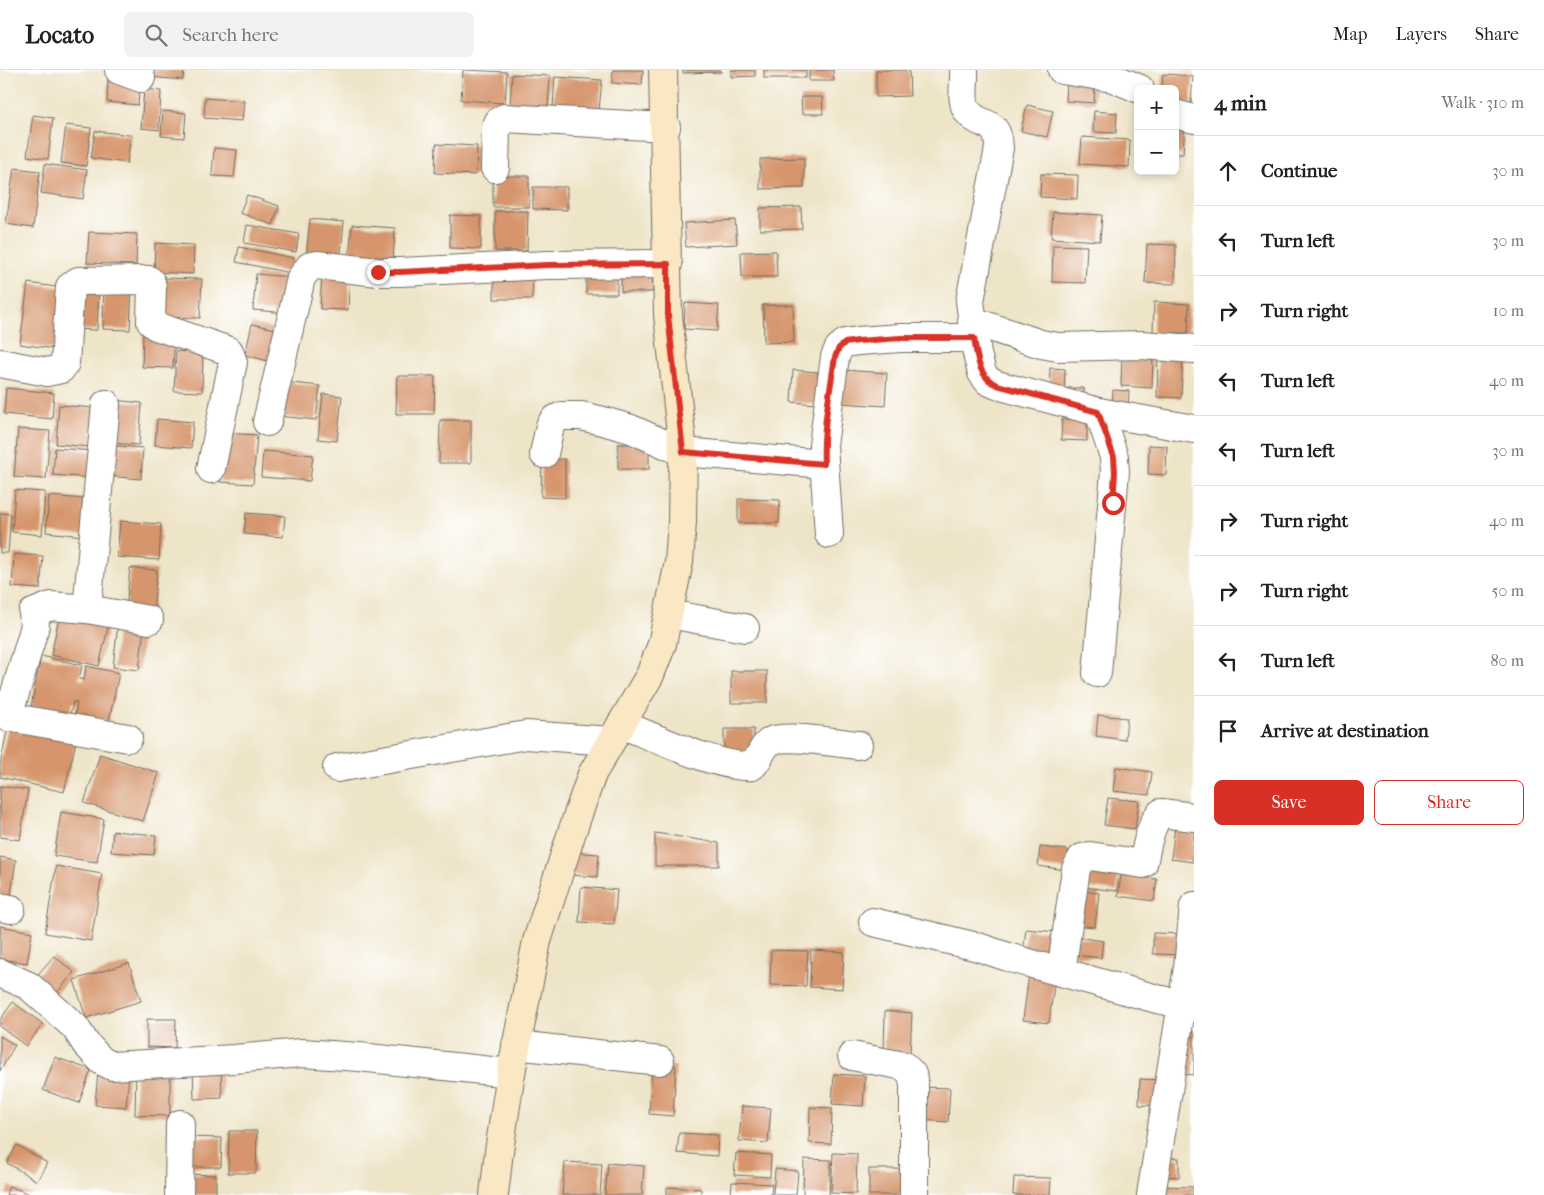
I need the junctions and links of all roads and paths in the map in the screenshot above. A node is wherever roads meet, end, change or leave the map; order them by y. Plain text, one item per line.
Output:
1 (664, 70) edge
2 (964, 70) edge
3 (1062, 70) edge
4 (1134, 87) edge
5 (1179, 115) edge
6 (1194, 119) edge
7 (666, 127) junction
8 (495, 168) dead end
9 (668, 264) junction
10 (973, 330) junction
11 (1194, 349) edge
12 (0, 362) edge
13 (106, 404) dead end
14 (1098, 412) junction
15 (267, 422) dead end
16 (1194, 429) edge
17 (683, 452) junction
18 (544, 454) dead end
19 (824, 464) junction
20 (211, 469) dead end
21 (829, 534) dead end
22 (87, 609) junction
23 (669, 614) junction
24 (149, 620) dead end
25 (746, 628) dead end
26 (1097, 673) dead end
27 (4, 711) edge
28 (616, 732) junction
29 (128, 738) dead end
30 (858, 745) dead end
31 (337, 768) dead end
32 (1194, 817) edge
33 (1194, 906) edge
34 (872, 922) dead end
35 (1061, 972) junction
36 (0, 973) edge
37 (1186, 1012) edge
38 (516, 1045) junction
39 (852, 1056) dead end
40 (660, 1060) dead end
41 (511, 1073) junction
42 (180, 1124) dead end
43 (178, 1195) edge
44 (494, 1195) edge
45 (914, 1195) edge
46 (1151, 1195) edge

1 - 7 street
2 - 10 street
3 - 4 street
5 - 6 street
7 - 8 street
7 - 9 street
9 - 15 street
9 - 17 street
10 - 11 street
10 - 14 street
10 - 19 street
12 - 20 street
13 - 22 street
14 - 16 street
14 - 26 street
17 - 18 street
17 - 19 street
17 - 23 street
19 - 21 street
22 - 24 street
22 - 27 street
23 - 25 street
23 - 28 street
27 - 29 street
28 - 30 street
28 - 31 street
28 - 38 street
32 - 35 street
33 - 37 street
34 - 35 street
35 - 37 street
36 - 41 street
37 - 46 street
38 - 40 street
38 - 41 street
39 - 45 street
41 - 44 street
42 - 43 street

